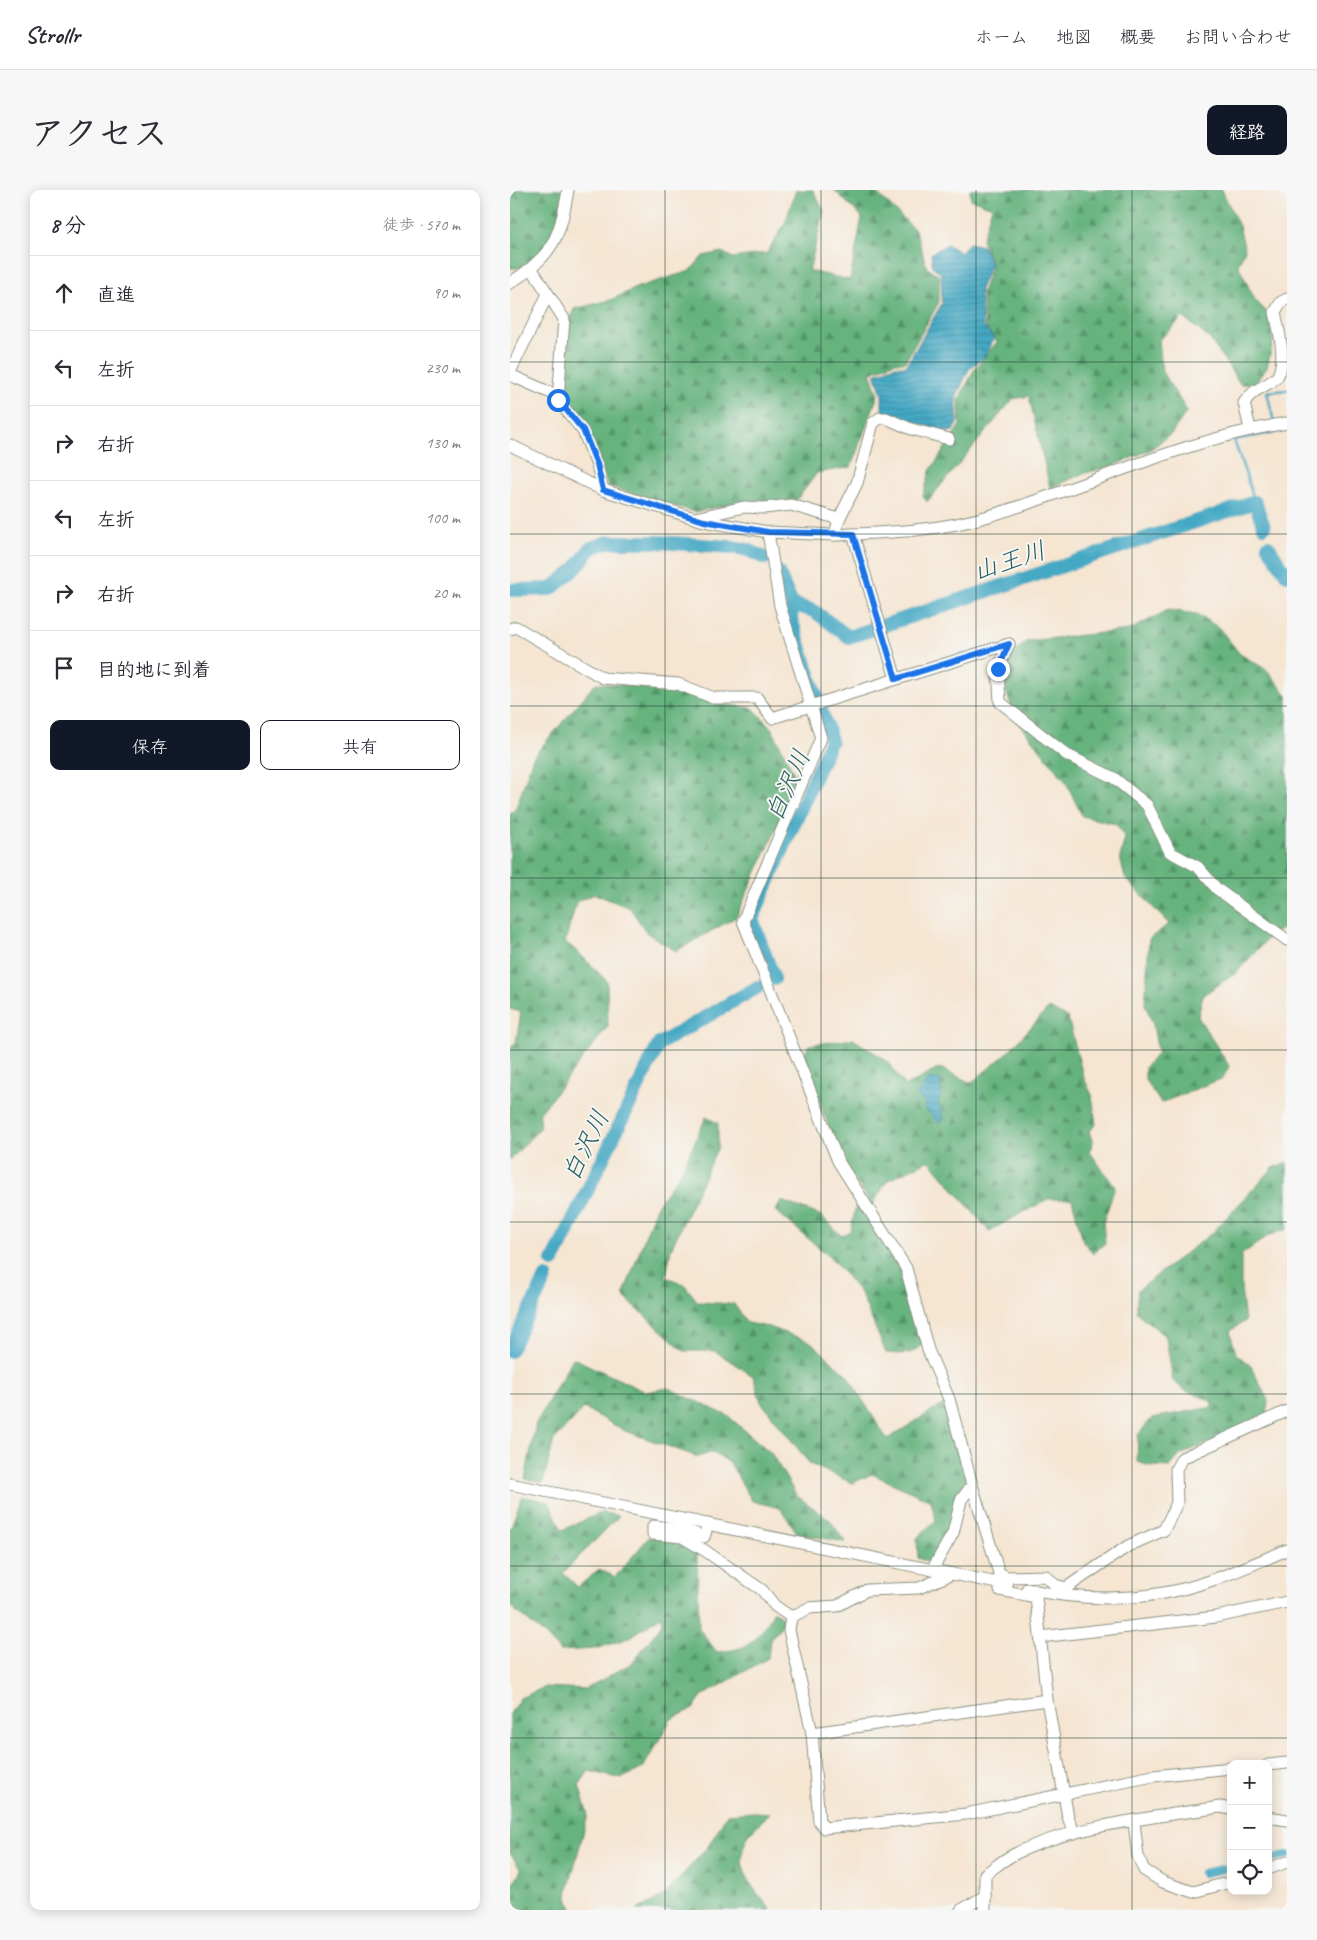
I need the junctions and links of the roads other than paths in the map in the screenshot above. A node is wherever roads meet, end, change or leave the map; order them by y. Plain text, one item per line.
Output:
1 (568, 190) edge
2 (532, 269) junction
3 (510, 283) edge
4 (548, 294) junction
5 (1287, 299) edge
6 (510, 374) edge
7 (558, 396) junction
8 (1287, 424) edge
9 (1250, 429) junction
10 (949, 439) dead end
11 (510, 445) edge
12 (603, 490) junction
13 (695, 518) junction
14 (840, 518) junction
15 (768, 532) junction
16 (853, 534) junction
17 (835, 535) junction
18 (510, 629) edge
19 (896, 679) junction
20 (809, 705) junction
21 (1287, 940) edge
22 (1287, 1410) edge
23 (510, 1484) edge
24 (972, 1485) junction
25 (708, 1524) junction
26 (1287, 1550) edge
27 (932, 1570) junction
28 (952, 1574) junction
29 (999, 1579) junction
30 (1287, 1602) edge
31 (791, 1618) junction
32 (1040, 1637) junction
33 (1048, 1700) junction
34 (812, 1733) junction
35 (1287, 1763) edge
36 (1272, 1765) edge
37 (1227, 1768) edge
38 (1065, 1794) junction
39 (1227, 1808) edge
40 (1272, 1818) edge
41 (1287, 1820) edge
42 (1134, 1822) junction
43 (1074, 1833) junction
44 (1287, 1862) edge
45 (1272, 1867) edge
46 (1227, 1883) edge
47 (985, 1896) junction
48 (960, 1910) edge
49 (985, 1910) edge

1 - 2 street
2 - 3 street
2 - 4 street
4 - 6 street
4 - 7 street
5 - 9 street
6 - 7 street
7 - 12 street
8 - 9 street
9 - 16 street
10 - 14 street
11 - 12 street
12 - 13 street
13 - 14 street
13 - 15 street
14 - 17 street
15 - 17 street
15 - 20 street
16 - 17 street
16 - 19 street
18 - 20 street
19 - 20 street
19 - 21 street
20 - 24 street
22 - 29 street
23 - 25 street
24 - 27 street
24 - 29 street
25 - 27 street
25 - 31 street
26 - 29 street
27 - 28 street
28 - 29 street
28 - 31 street
29 - 32 street
30 - 32 street
31 - 34 street
32 - 33 street
33 - 34 street
33 - 38 street
34 - 38 street
35 - 36 street
37 - 38 street
38 - 43 street
39 - 42 street
40 - 41 street
42 - 43 street
42 - 46 street
43 - 47 street
44 - 45 street
47 - 48 street
47 - 49 street

